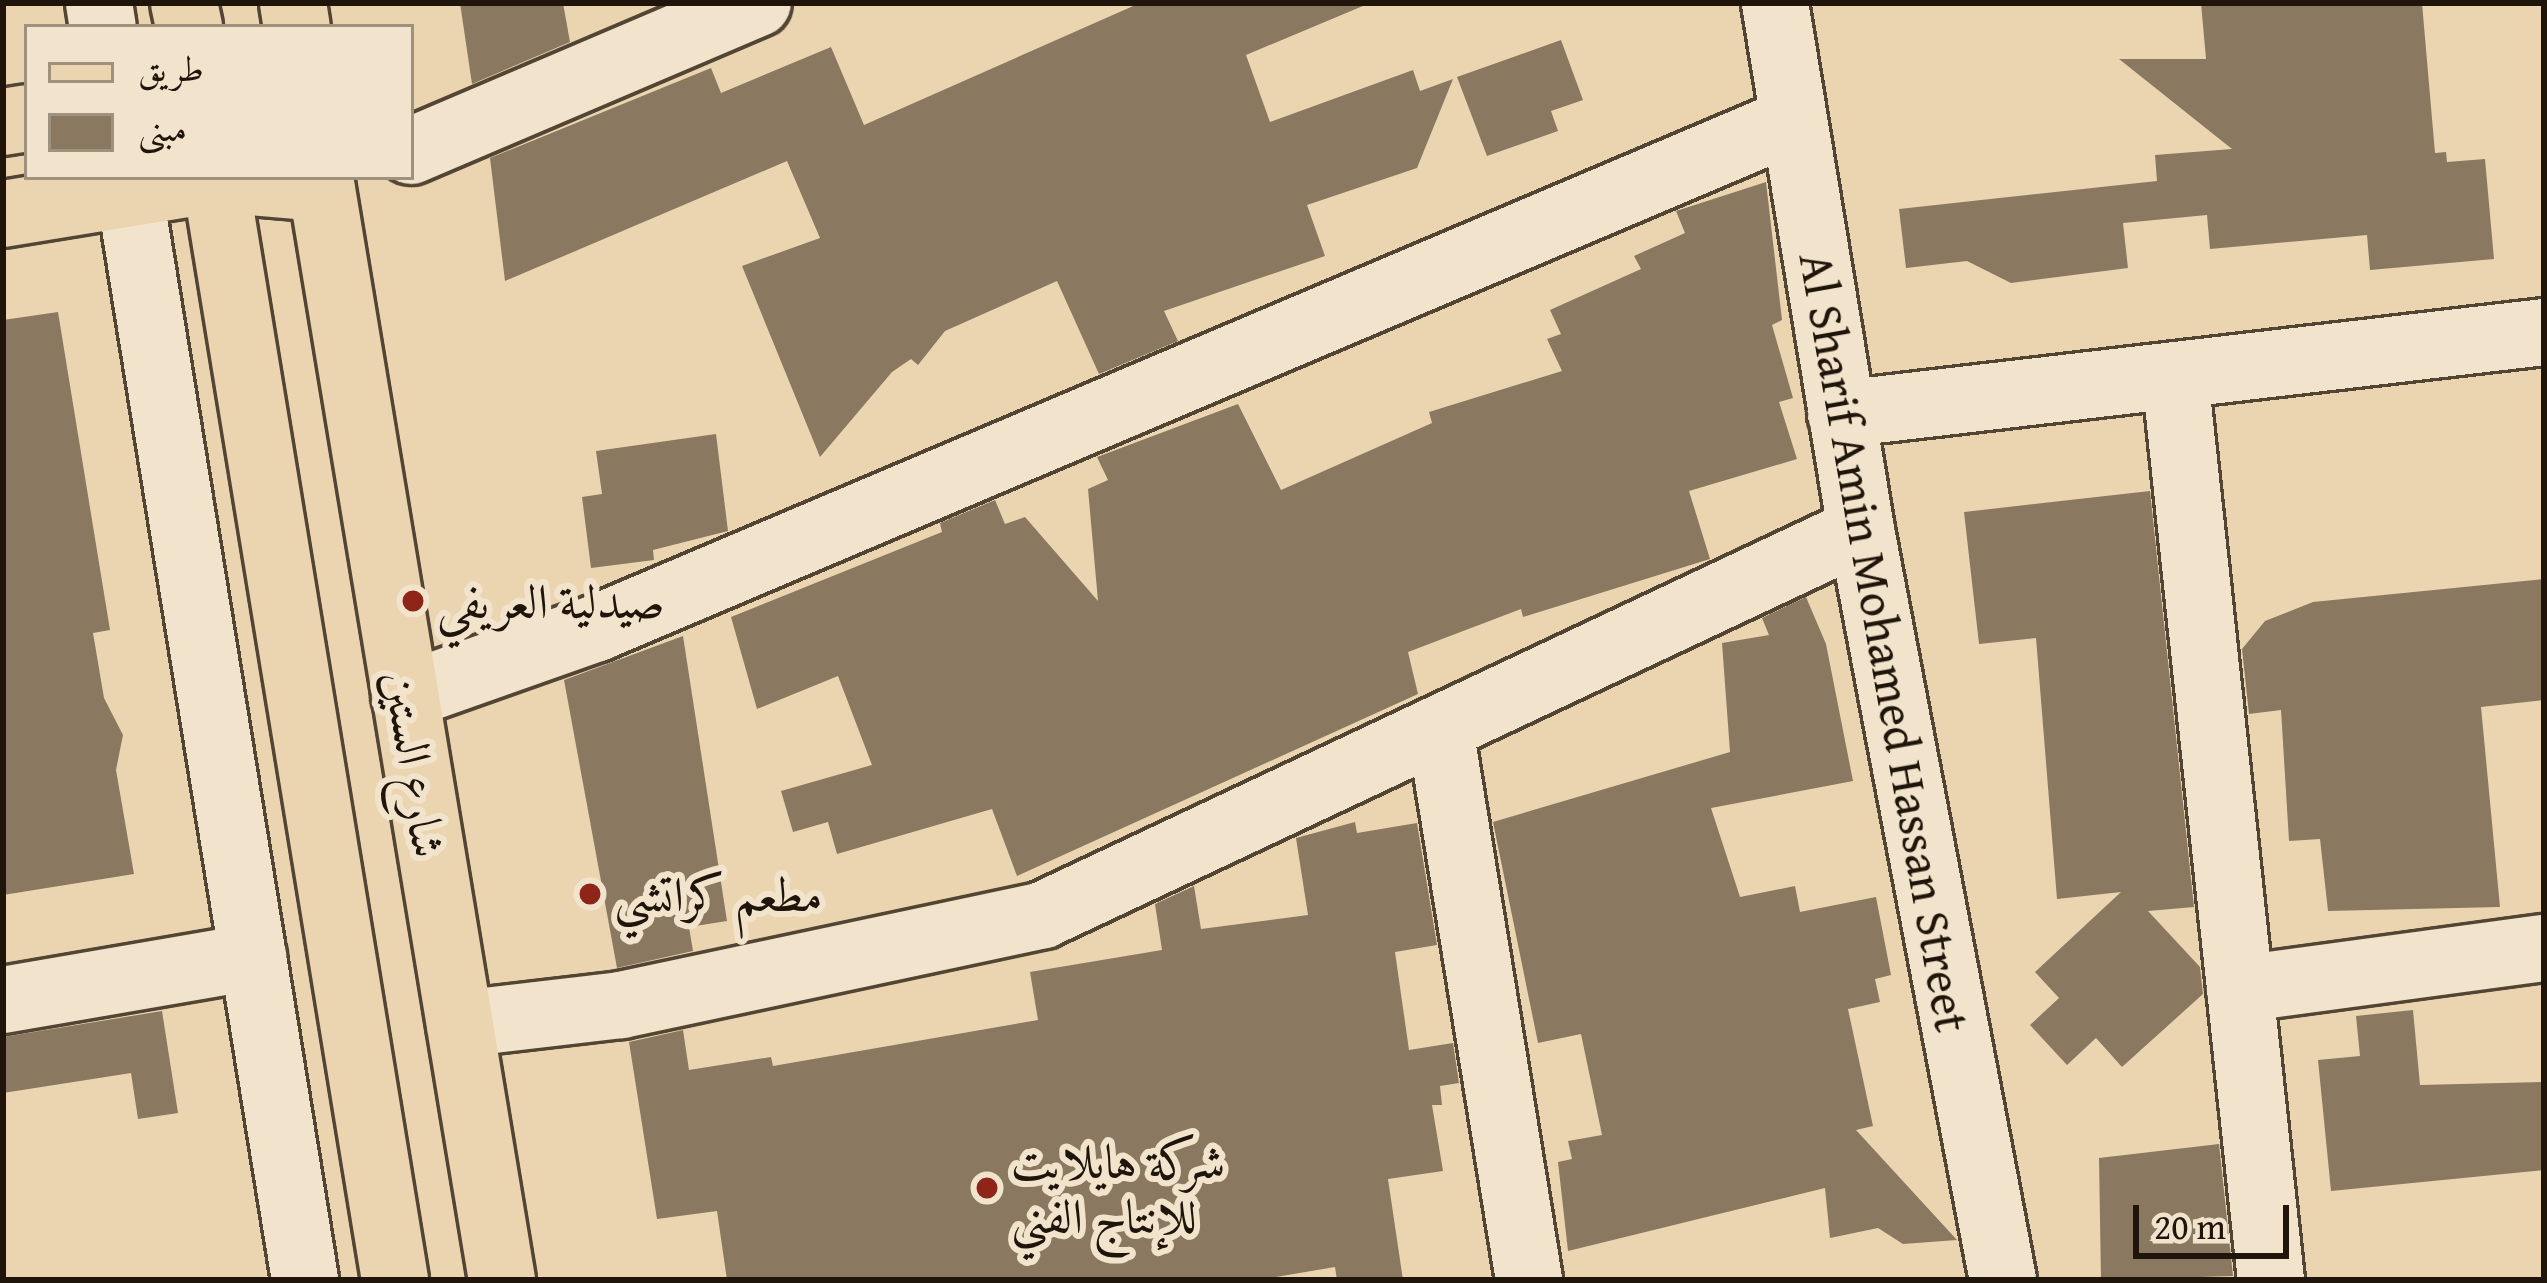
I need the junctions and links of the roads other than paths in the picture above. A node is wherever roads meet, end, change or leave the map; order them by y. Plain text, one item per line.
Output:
1 (758, 3) edge
2 (1775, 3) edge
3 (1792, 121) junction
4 (414, 150) edge
5 (190, 180) edge
6 (215, 180) edge
7 (292, 180) edge
8 (330, 181) edge
9 (128, 185) edge
10 (3, 214) edge
11 (2544, 332) edge
12 (2175, 376) junction
13 (1841, 414) junction
14 (1861, 530) junction
15 (405, 696) junction
16 (1440, 728) junction
17 (2544, 948) edge
18 (253, 957) junction
19 (2240, 989) junction
20 (3, 1000) edge
21 (460, 1024) junction
22 (305, 1280) edge
23 (395, 1280) edge
24 (502, 1280) edge
25 (1529, 1280) edge
26 (2003, 1280) edge
27 (2272, 1280) edge

1 - 4 street
2 - 3 street, Al Sharif Amin Mohamed Hassan Street
3 - 13 street, Al Sharif Amin Mohamed Hassan Street
3 - 15 street
5 - 9 main road
6 - 23 main road
7 - 8 main road
8 - 15 main road, شارع الستين
9 - 10 main road
9 - 18 street
11 - 12 street
12 - 13 street
12 - 19 street
13 - 14 street, Al Sharif Amin Mohamed Hassan Street
14 - 16 street
14 - 26 street, Al Sharif Amin Mohamed Hassan Street
15 - 21 main road, شارع الستين
16 - 21 street
16 - 25 street
17 - 19 street
18 - 20 street
18 - 22 street
19 - 27 street
21 - 24 main road, شارع الستين

